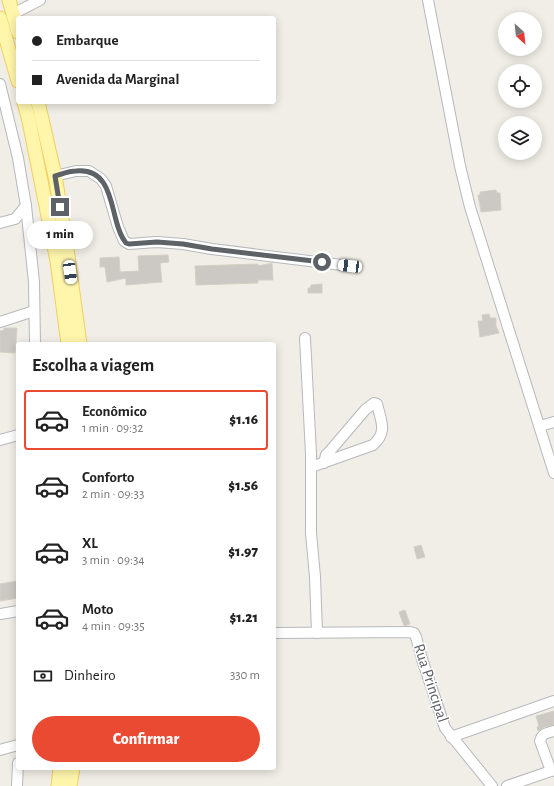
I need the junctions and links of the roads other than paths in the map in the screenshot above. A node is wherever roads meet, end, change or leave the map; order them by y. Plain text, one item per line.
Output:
1 (8, 0) edge
2 (40, 0) edge
3 (428, 0) edge
4 (13, 14) junction
5 (0, 18) edge
6 (16, 25) edge
7 (16, 74) edge
8 (0, 84) edge
9 (25, 104) edge
10 (38, 104) edge
11 (55, 176) junction
12 (26, 206) junction
13 (15, 219) junction
14 (0, 223) edge
15 (28, 227) junction
16 (350, 266) dead end
17 (34, 311) junction
18 (0, 322) edge
19 (305, 338) dead end
20 (35, 342) edge
21 (68, 342) edge
22 (80, 342) edge
23 (554, 422) edge
24 (540, 426) junction
25 (16, 436) edge
26 (0, 440) edge
27 (324, 463) junction
28 (311, 468) junction
29 (554, 473) edge
30 (16, 610) edge
31 (0, 614) edge
32 (276, 633) edge
33 (317, 633) junction
34 (554, 701) edge
35 (554, 731) edge
36 (451, 737) junction
37 (16, 746) edge
38 (0, 750) edge
39 (18, 770) edge
40 (60, 770) edge
41 (73, 770) edge
42 (553, 770) edge
43 (17, 786) edge
44 (58, 786) edge
45 (70, 786) edge
46 (492, 786) edge
47 (507, 786) edge

1 - 4 main road
2 - 4 street
3 - 24 street
4 - 6 main road
5 - 7 main road
8 - 12 street
9 - 21 main road
10 - 11 main road
11 - 16 street
11 - 22 main road
12 - 13 street
12 - 15 street
13 - 14 street
13 - 15 street
15 - 17 street
17 - 18 street
17 - 20 street
19 - 28 street
23 - 24 street
24 - 29 street
25 - 26 street
27 - 27 street
27 - 28 street
28 - 33 street
30 - 31 street
32 - 33 street, Rua Principal
33 - 36 street, Rua Principal
34 - 36 street
35 - 42 street
36 - 46 street, Rua Principal
37 - 38 street
39 - 43 street
40 - 44 main road
41 - 45 main road
42 - 47 street

